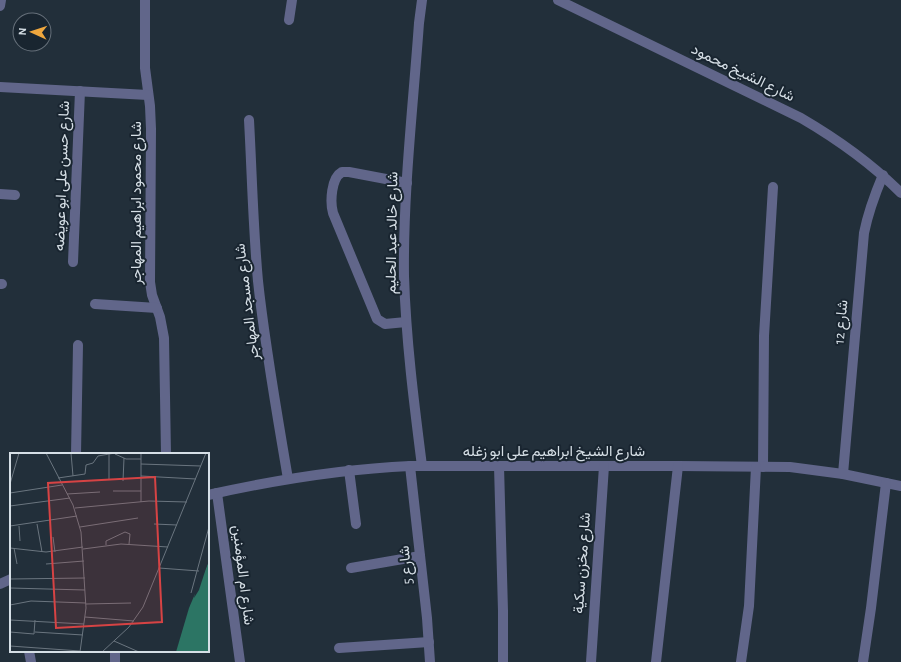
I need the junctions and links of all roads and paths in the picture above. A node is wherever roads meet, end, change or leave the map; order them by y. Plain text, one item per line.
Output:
1 (1, 0) edge
2 (145, 0) edge
3 (292, 0) edge
4 (422, 0) edge
5 (560, 0) edge
6 (0, 6) edge
7 (289, 20) dead end
8 (0, 88) edge
9 (80, 92) junction
10 (148, 95) junction
11 (249, 120) dead end
12 (883, 175) junction
13 (407, 183) junction
14 (773, 188) dead end
15 (901, 193) edge
16 (0, 194) edge
17 (15, 195) dead end
18 (73, 262) dead end
19 (95, 304) dead end
20 (157, 308) junction
21 (406, 322) junction
22 (78, 345) dead end
23 (76, 453) edge
24 (166, 453) edge
25 (410, 466) junction
26 (422, 466) junction
27 (499, 466) junction
28 (604, 466) junction
29 (678, 466) junction
30 (760, 467) junction
31 (349, 470) junction
32 (843, 474) junction
33 (288, 479) junction
34 (886, 483) junction
35 (901, 486) edge
36 (213, 494) edge
37 (356, 524) dead end
38 (420, 556) junction
39 (351, 568) dead end
40 (10, 579) edge
41 (0, 584) edge
42 (429, 642) junction
43 (339, 648) dead end
44 (29, 652) edge
45 (114, 652) edge
46 (31, 662) edge
47 (115, 662) edge
48 (240, 662) edge
49 (430, 662) edge
50 (503, 662) edge
51 (591, 662) edge
52 (656, 662) edge
53 (741, 662) edge
54 (863, 662) edge

1 - 6 street
2 - 10 street, شارع محمود ابراهيم المهاجر
3 - 7 street
4 - 13 street, شارع خالد عبد الحليم
5 - 12 street, شارع الشيخ محمود
8 - 9 street
9 - 10 street
9 - 18 street, شارع حسن على ابو عويضه
10 - 20 street, شارع محمود ابراهيم المهاجر
11 - 33 street, شارع مسجد المهاجر
12 - 15 street, شارع الشيخ محمود
12 - 32 street, شارع 12
13 - 21 street, شارع خالد عبد الحليم
13 - 21 street
14 - 30 street
16 - 17 street
19 - 20 street
20 - 24 street, شارع محمود ابراهيم المهاجر
21 - 26 street, شارع خالد عبد الحليم
22 - 23 street
25 - 26 street, شارع الشيخ ابراهيم على ابو زغله
25 - 31 street, شارع الشيخ ابراهيم على ابو زغله
25 - 38 street, شارع 5
26 - 27 street, شارع الشيخ ابراهيم على ابو زغله
27 - 28 street, شارع الشيخ ابراهيم على ابو زغله
27 - 50 street
28 - 29 street, شارع الشيخ ابراهيم على ابو زغله
28 - 51 street, شارع مخزن سكية
29 - 30 street, شارع الشيخ ابراهيم على ابو زغله
29 - 52 street
30 - 32 street, شارع الشيخ ابراهيم على ابو زغله
30 - 53 street
31 - 33 street, شارع الشيخ ابراهيم على ابو زغله
31 - 37 street
32 - 34 street, شارع الشيخ ابراهيم على ابو زغله
33 - 36 street, شارع الشيخ ابراهيم على ابو زغله
34 - 35 street, شارع الشيخ ابراهيم على ابو زغله
34 - 54 street
36 - 48 street, شارع ام المؤمنين
38 - 39 street
38 - 42 street, شارع 5
40 - 41 street
42 - 43 street
42 - 49 street, شارع 5
44 - 46 street
45 - 47 street

